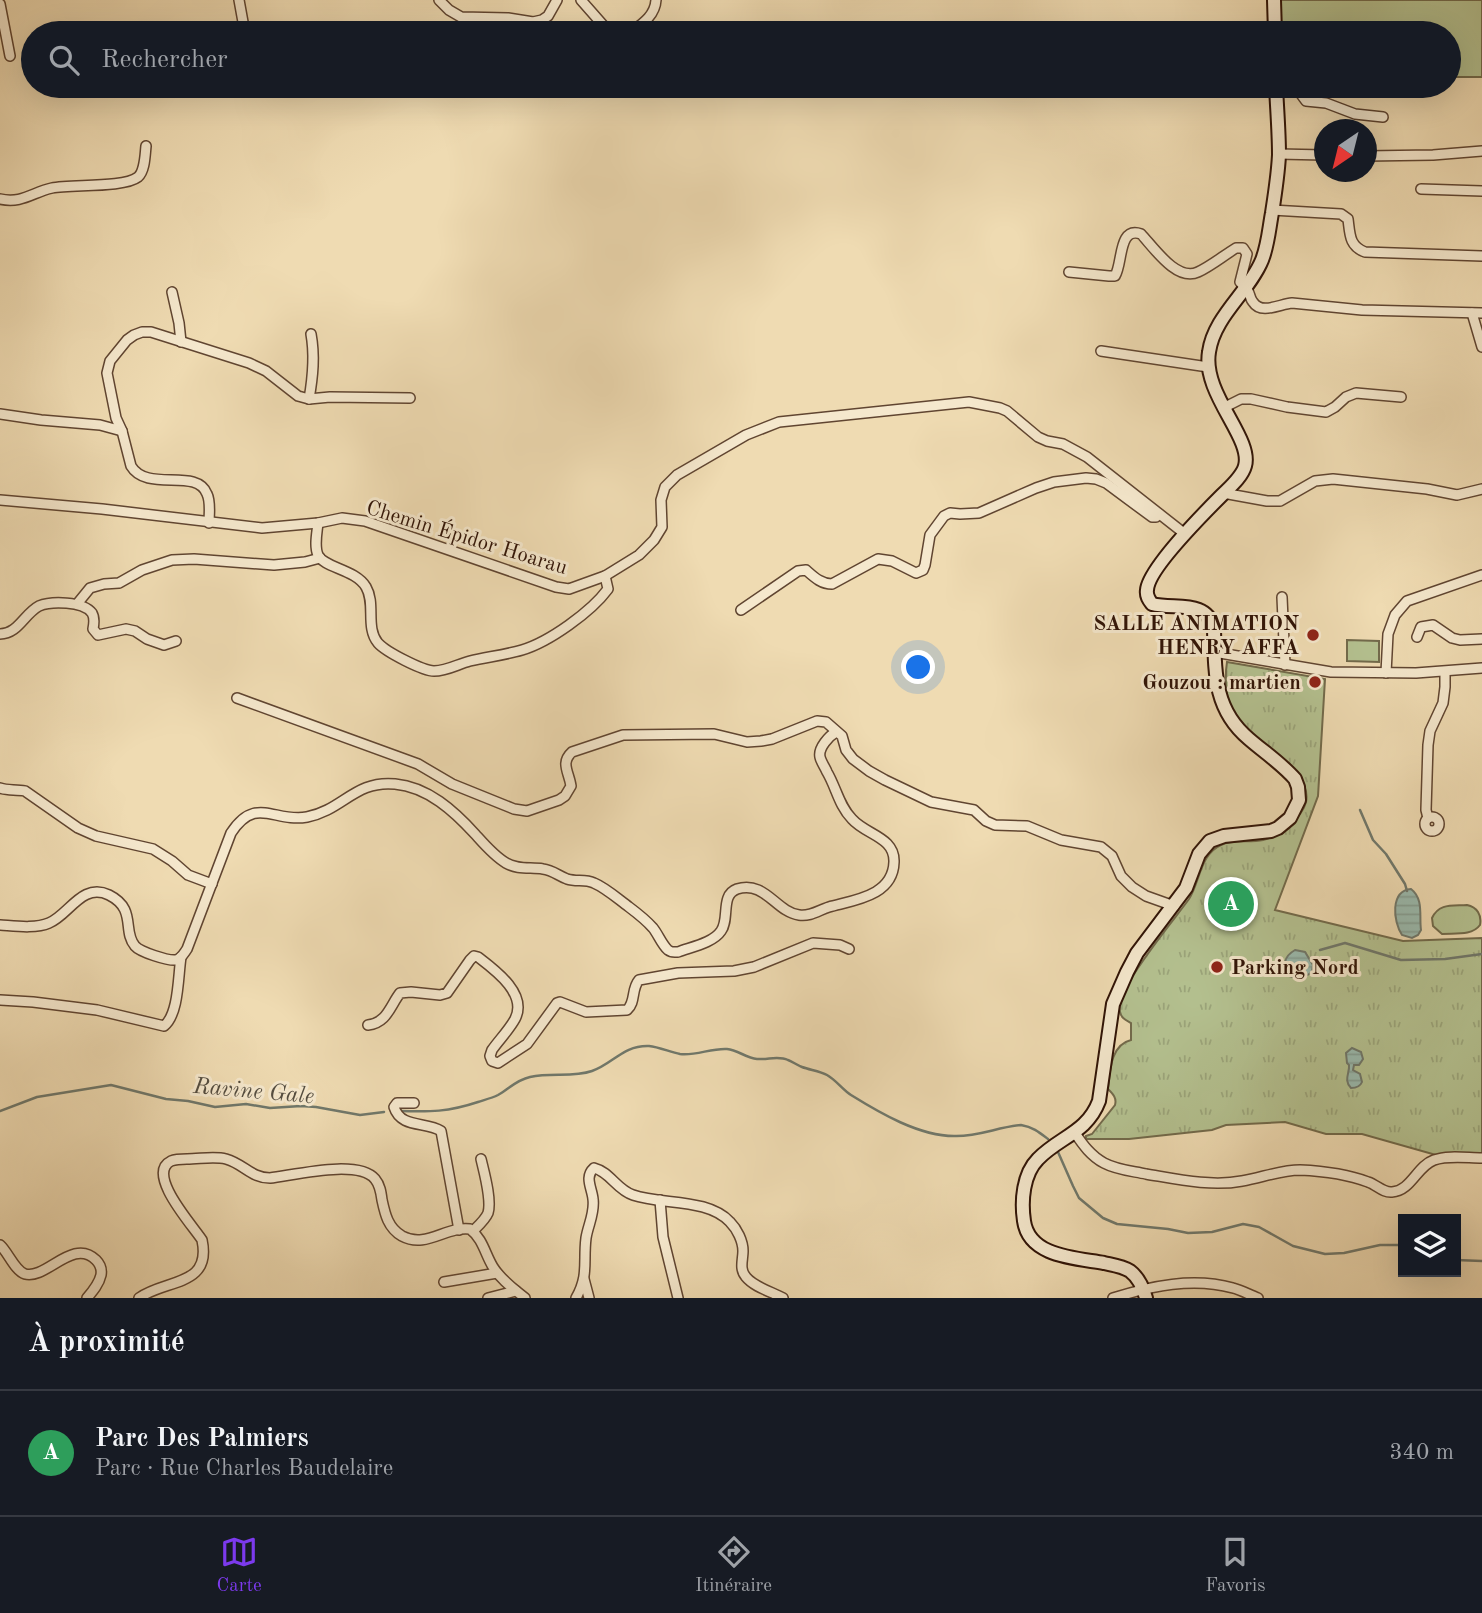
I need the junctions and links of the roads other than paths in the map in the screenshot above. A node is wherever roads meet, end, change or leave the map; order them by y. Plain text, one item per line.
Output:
1 (239, 0) edge
2 (439, 0) edge
3 (557, 0) edge
4 (581, 0) edge
5 (656, 0) edge
6 (1274, 0) edge
7 (0, 4) edge
8 (243, 21) edge
9 (527, 21) edge
10 (538, 21) edge
11 (599, 21) edge
12 (644, 21) edge
13 (1275, 21) edge
14 (10, 56) dead end
15 (1277, 98) edge
16 (1304, 98) edge
17 (1383, 117) dead end
18 (146, 146) dead end
19 (1482, 151) edge
20 (1279, 154) junction
21 (1314, 155) edge
22 (1377, 156) edge
23 (1421, 189) dead end
24 (1482, 191) edge
25 (0, 199) edge
26 (1272, 210) junction
27 (1482, 256) edge
28 (1069, 272) dead end
29 (1244, 288) junction
30 (172, 292) dead end
31 (1477, 313) edge
32 (310, 334) dead end
33 (181, 342) junction
34 (1482, 347) edge
35 (1101, 351) dead end
36 (1209, 368) junction
37 (1401, 397) dead end
38 (410, 398) dead end
39 (309, 399) junction
40 (1223, 408) junction
41 (0, 414) edge
42 (122, 431) junction
43 (1482, 489) edge
44 (1223, 493) junction
45 (0, 500) edge
46 (1159, 514) junction
47 (209, 523) junction
48 (318, 523) junction
49 (1185, 534) junction
50 (320, 558) junction
51 (1482, 575) edge
52 (605, 576) junction
53 (1282, 597) dead end
54 (77, 604) junction
55 (741, 610) dead end
56 (0, 634) edge
57 (1417, 637) dead end
58 (1482, 639) edge
59 (176, 642) dead end
60 (1214, 652) junction
61 (1285, 665) junction
62 (1482, 668) edge
63 (1444, 672) junction
64 (1386, 673) junction
65 (237, 698) dead end
66 (836, 732) junction
67 (0, 788) edge
68 (1428, 818) dead end
69 (212, 884) junction
70 (1174, 906) junction
71 (0, 925) edge
72 (849, 949) dead end
73 (674, 953) junction
74 (181, 957) junction
75 (678, 973) junction
76 (0, 1000) edge
77 (368, 1025) dead end
78 (414, 1103) dead end
79 (1075, 1133) junction
80 (1482, 1158) edge
81 (481, 1159) dead end
82 (660, 1200) junction
83 (459, 1230) junction
84 (473, 1231) junction
85 (0, 1245) edge
86 (497, 1273) junction
87 (584, 1279) junction
88 (444, 1282) dead end
89 (516, 1291) junction
90 (1145, 1293) edge
91 (778, 1297) edge
92 (87, 1298) edge
93 (139, 1298) edge
94 (488, 1298) edge
95 (526, 1298) edge
96 (576, 1298) edge
97 (589, 1298) edge
98 (678, 1298) edge
99 (1113, 1298) edge
100 (1258, 1298) edge

1 - 8 street
2 - 9 street
3 - 10 street
4 - 11 street
5 - 12 street
6 - 13 main road
7 - 14 street
15 - 20 main road
16 - 17 street
18 - 25 street
19 - 22 street
20 - 21 street
20 - 26 main road
23 - 24 street
26 - 27 street
26 - 29 main road
28 - 29 street
29 - 31 street
29 - 36 main road
30 - 33 street
31 - 34 street
32 - 39 street
33 - 39 street
33 - 42 street
35 - 36 street
36 - 40 main road
37 - 40 street
38 - 39 street
40 - 44 main road
41 - 42 street
42 - 47 street
43 - 44 street
44 - 49 main road
45 - 47 street, Chemin Épidor Hoarau
46 - 49 street, Chemin Épidor Hoarau
46 - 52 street, Chemin Épidor Hoarau
46 - 55 street
47 - 48 street, Chemin Épidor Hoarau
48 - 50 street
48 - 52 street, Chemin Épidor Hoarau
49 - 60 main road
50 - 52 street
50 - 54 street
51 - 64 street
53 - 61 street
54 - 56 street
54 - 59 street
57 - 58 street
60 - 61 street
60 - 70 main road
61 - 64 street
62 - 63 street
63 - 64 street
63 - 68 street
65 - 66 street
66 - 70 street
66 - 73 street
67 - 69 street
69 - 73 street
69 - 74 street
70 - 79 main road
71 - 74 street
72 - 75 street
73 - 75 street
74 - 76 street
75 - 77 street
78 - 83 street
79 - 80 street
79 - 90 main road
81 - 84 street
82 - 87 street
82 - 91 street
82 - 98 street
83 - 84 street
83 - 93 street
84 - 86 street
85 - 92 street
86 - 88 street
86 - 89 street
87 - 96 street
87 - 97 street
89 - 94 street
89 - 95 street
90 - 99 street
90 - 100 street

